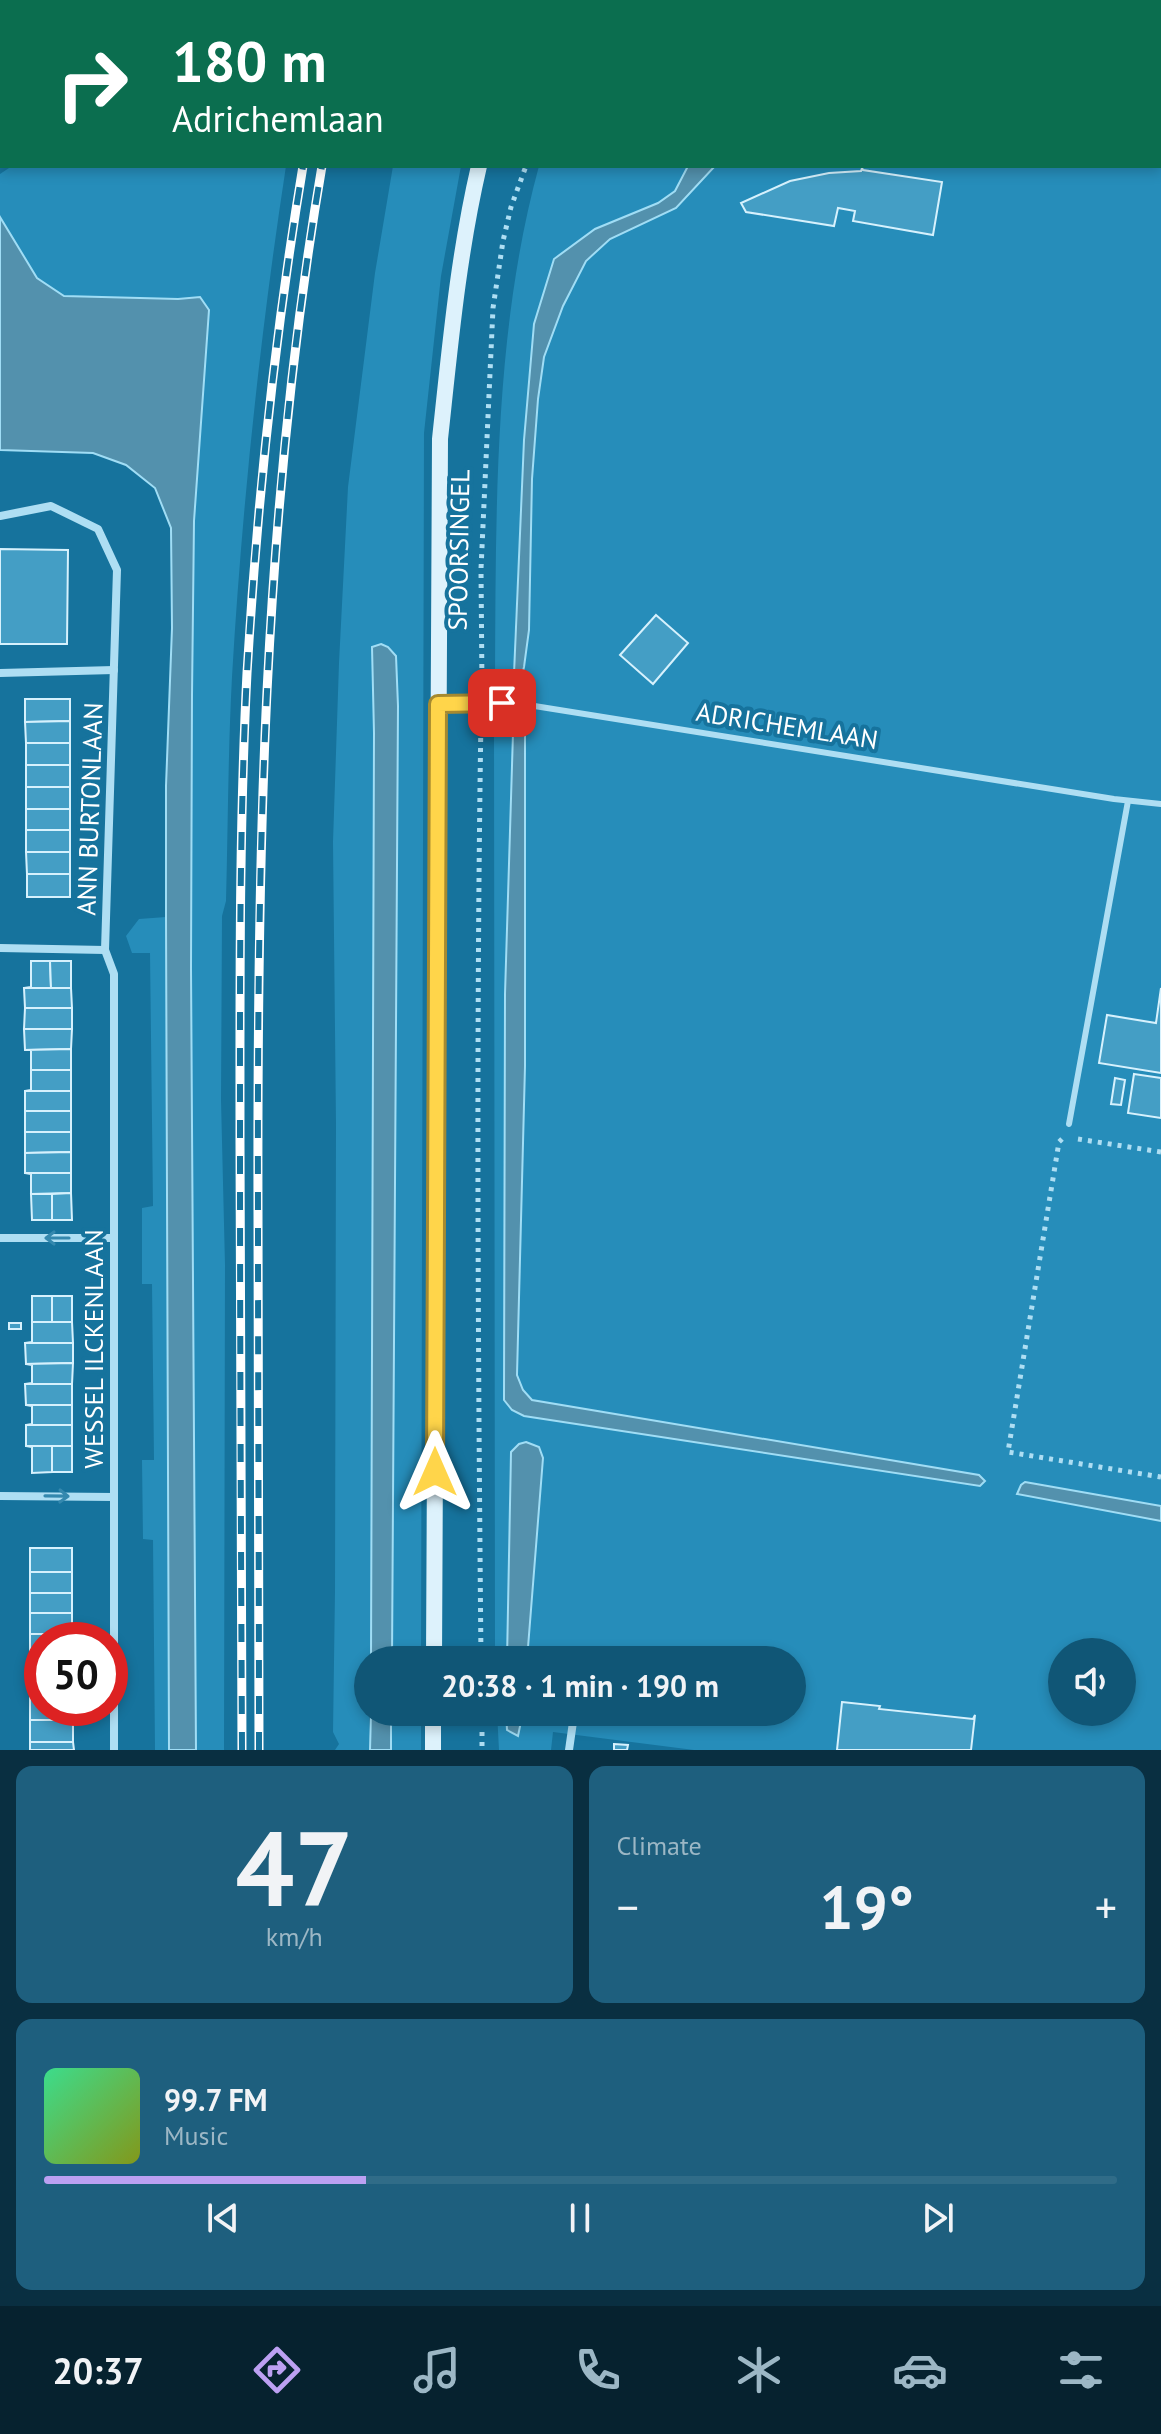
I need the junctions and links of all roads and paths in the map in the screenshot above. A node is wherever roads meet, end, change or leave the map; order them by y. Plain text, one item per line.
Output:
1 (479, 168) edge
2 (525, 168) edge
3 (0, 516) edge
4 (114, 670) junction
5 (0, 673) edge
6 (482, 703) junction
7 (438, 704) junction
8 (1128, 801) junction
9 (1161, 804) edge
10 (0, 948) edge
11 (105, 950) junction
12 (1069, 1124) dead end
13 (1161, 1152) edge
14 (0, 1238) edge
15 (114, 1238) junction
16 (1161, 1477) edge
17 (0, 1496) edge
18 (114, 1497) junction
19 (434, 1646) edge
20 (481, 1646) edge
21 (433, 1726) edge
22 (482, 1726) edge
23 (572, 1726) edge
24 (114, 1750) edge
25 (433, 1750) edge
26 (482, 1750) edge
27 (569, 1750) edge

1 - 7 main road, SPOORSINGEL
2 - 6 path, SPOORSINGEL
3 - 4 street, ANN BURTONLAAN
4 - 5 street, ANN BURTONLAAN
4 - 11 street, ANN BURTONLAAN
6 - 7 lane, ADRICHEMLAAN
6 - 8 lane, ADRICHEMLAAN
6 - 20 path, SPOORSINGEL
7 - 19 main road, SPOORSINGEL
8 - 9 lane, ADRICHEMLAAN
8 - 12 lane
10 - 11 street
11 - 15 street, WESSEL ILCKENLAAN
13 - 16 path
15 -> 14 street
15 - 18 street, WESSEL ILCKENLAAN
17 -> 18 street
18 - 24 street, WESSEL ILCKENLAAN
21 - 25 main road
22 - 26 path
23 - 27 street

